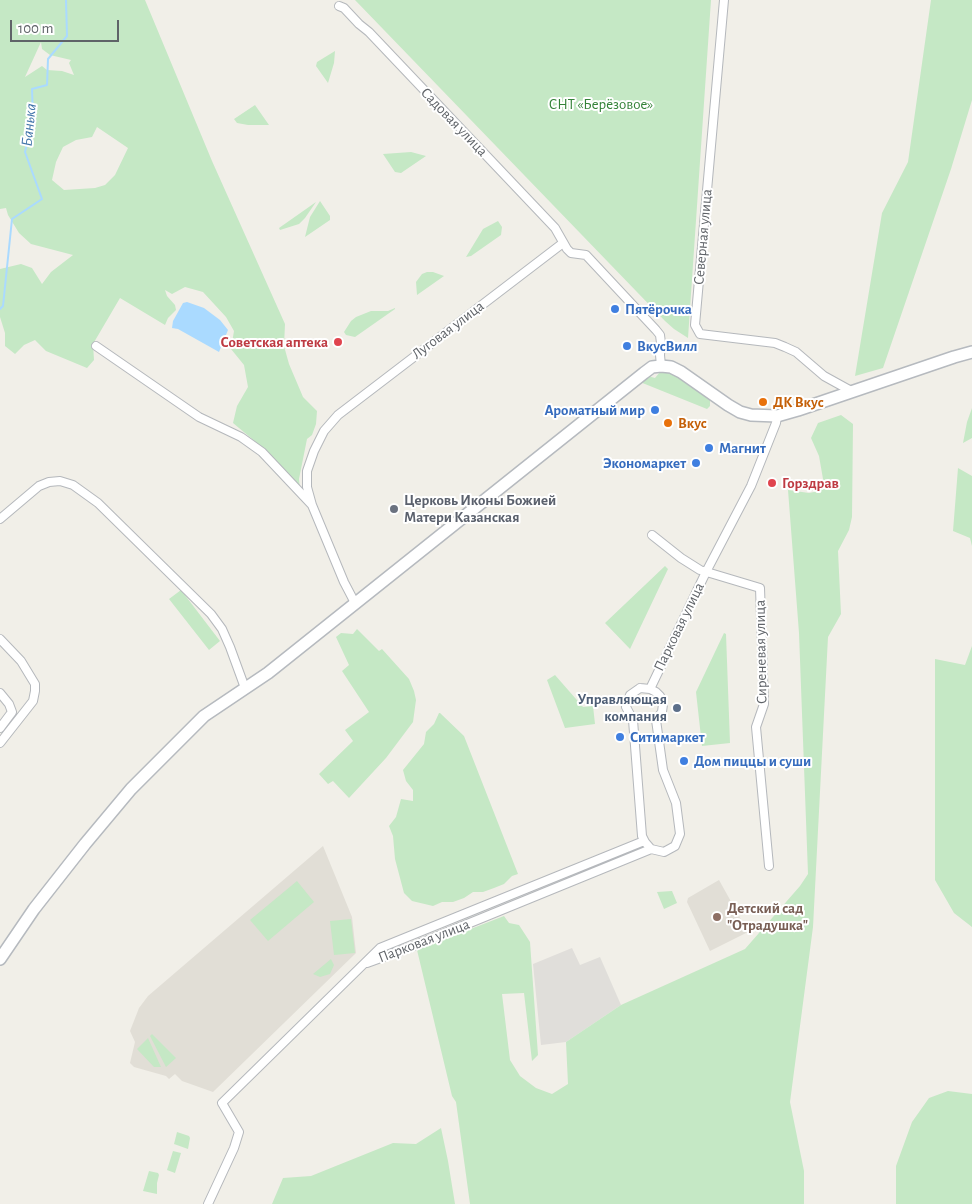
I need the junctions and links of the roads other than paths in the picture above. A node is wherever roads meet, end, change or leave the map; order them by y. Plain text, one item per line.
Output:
1 (724, 0) edge
2 (339, 6) dead end
3 (563, 243) junction
4 (96, 346) dead end
5 (972, 352) edge
6 (661, 366) junction
7 (853, 392) junction
8 (777, 416) junction
9 (312, 505) junction
10 (0, 519) edge
11 (652, 534) dead end
12 (706, 572) junction
13 (355, 602) junction
14 (0, 639) edge
15 (245, 688) junction
16 (650, 689) junction
17 (0, 693) edge
18 (0, 728) edge
19 (0, 743) edge
20 (643, 838) junction
21 (651, 849) junction
22 (768, 866) dead end
23 (0, 960) edge
24 (363, 964) junction
25 (208, 1204) edge

1 - 7 street, Северная улица
2 - 3 street, Садовая улица
3 - 6 street
3 - 9 street, Луговая улица
4 - 9 street
5 - 7 street
6 - 8 street
6 - 13 street
7 - 8 street
8 - 12 street, Парковая улица
9 - 13 street
10 - 15 street
11 - 12 street, Сиреневая улица
12 - 16 street, Парковая улица
12 - 22 street, Сиреневая улица
13 - 15 street
14 - 19 street
15 - 23 street
16 - 20 street, Парковая улица
16 - 21 street, Парковая улица
17 - 18 street
20 - 21 street
20 - 24 street, Парковая улица
21 - 24 street, Парковая улица
24 - 25 street, Парковая улица

